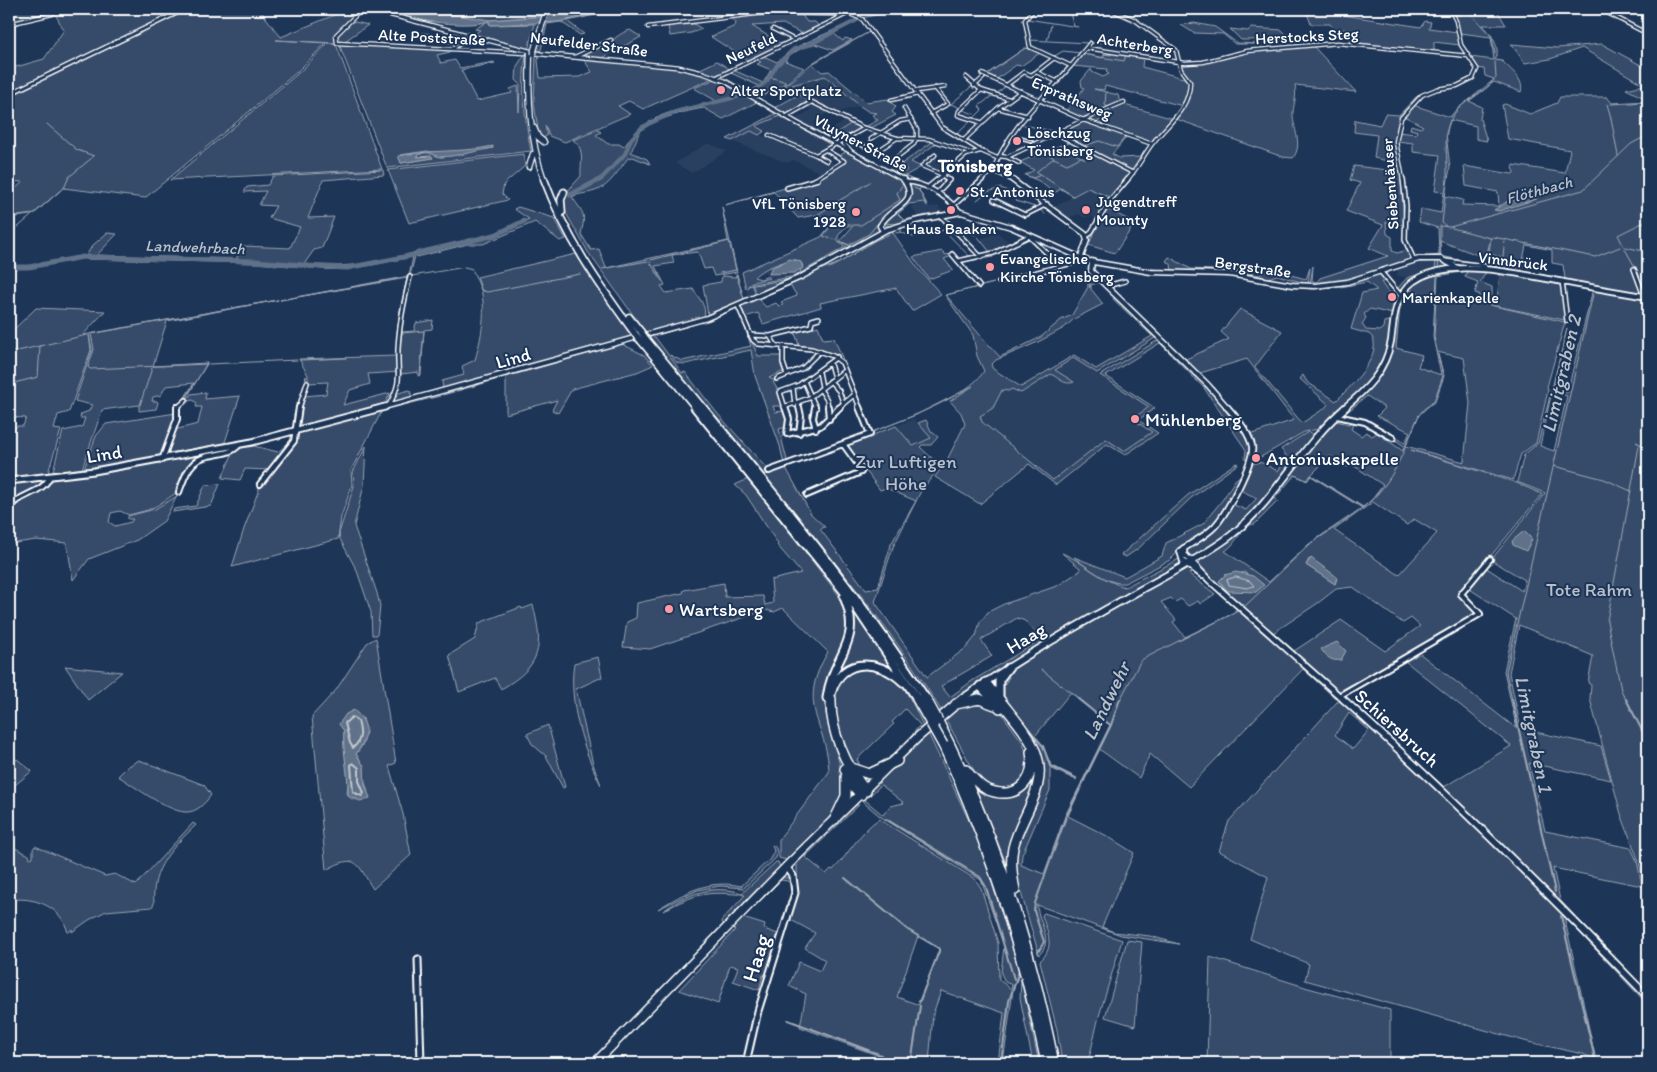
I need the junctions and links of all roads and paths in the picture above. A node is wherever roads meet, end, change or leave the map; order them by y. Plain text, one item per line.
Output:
1 (185, 9) edge
2 (362, 9) edge
3 (368, 9) edge
4 (545, 9) edge
5 (848, 9) edge
6 (1034, 9) edge
7 (1110, 9) edge
8 (1450, 9) edge
9 (1600, 9) edge
10 (845, 12) junction
11 (849, 13) junction
12 (52, 14) dead end
13 (9, 24) edge
14 (648, 27) dead end
15 (773, 29) dead end
16 (1646, 31) edge
17 (423, 34) dead end
18 (472, 36) junction
19 (611, 40) dead end
20 (795, 40) junction
21 (462, 43) junction
22 (1090, 43) dead end
23 (1087, 48) junction
24 (452, 49) junction
25 (531, 52) junction
26 (1468, 56) junction
27 (575, 57) junction
28 (1054, 58) junction
29 (1179, 62) junction
30 (1071, 66) junction
31 (1036, 72) junction
32 (982, 74) dead end
33 (717, 78) junction
34 (966, 78) dead end
35 (983, 78) dead end
36 (1058, 82) junction
37 (1008, 84) junction
38 (974, 86) junction
39 (945, 87) dead end
40 (935, 88) junction
41 (981, 90) junction
42 (1022, 90) junction
43 (917, 93) junction
44 (9, 94) edge
45 (748, 94) joint
46 (1009, 99) junction
47 (891, 100) dead end
48 (1043, 100) junction
49 (1124, 102) dead end
50 (904, 108) dead end
51 (998, 108) junction
52 (931, 113) junction
53 (1028, 116) junction
54 (785, 117) junction
55 (911, 119) junction
56 (1081, 119) junction
57 (983, 123) junction
58 (915, 126) junction
59 (908, 127) dead end
60 (534, 128) junction
61 (864, 128) dead end
62 (878, 134) junction
63 (1058, 134) junction
64 (769, 135) dead end
65 (897, 138) junction
66 (916, 138) junction
67 (1020, 138) dead end
68 (846, 139) junction
69 (871, 139) dead end
70 (965, 139) junction
71 (1032, 141) dead end
72 (544, 142) dead end
73 (837, 144) junction
74 (860, 144) dead end
75 (1152, 144) junction
76 (534, 148) junction
77 (826, 150) junction
78 (850, 150) junction
79 (980, 151) junction
80 (876, 152) junction
81 (970, 153) junction
82 (935, 155) dead end
83 (816, 156) junction
84 (998, 157) junction
85 (1007, 157) junction
86 (894, 160) junction
87 (827, 161) dead end
88 (1019, 163) dead end
89 (900, 165) dead end
90 (530, 167) dead end
91 (993, 171) junction
92 (1133, 173) junction
93 (942, 176) junction
94 (907, 182) junction
95 (787, 188) dead end
96 (927, 188) junction
97 (564, 192) dead end
98 (937, 193) junction
99 (994, 200) dead end
100 (1047, 204) junction
101 (954, 205) junction
102 (562, 212) junction
103 (960, 212) junction
104 (889, 215) junction
105 (940, 215) junction
106 (553, 216) dead end
107 (882, 224) junction
108 (902, 224) junction
109 (885, 231) junction
110 (567, 232) junction
111 (1029, 236) junction
112 (1086, 236) junction
113 (952, 254) dead end
114 (981, 257) junction
115 (1081, 259) junction
116 (1414, 260) junction
117 (958, 261) junction
118 (1094, 262) junction
119 (1447, 262) junction
120 (1059, 265) junction
121 (1485, 266) dead end
122 (1634, 268) dead end
123 (1457, 269) junction
124 (1380, 271) junction
125 (410, 277) dead end
126 (1125, 281) dead end
127 (1562, 281) junction
128 (998, 282) dead end
129 (979, 286) dead end
130 (1107, 286) junction
131 (1400, 296) junction
132 (1646, 296) edge
133 (736, 306) junction
134 (818, 318) dead end
135 (1567, 321) dead end
136 (638, 333) junction
137 (750, 335) junction
138 (770, 336) junction
139 (643, 340) junction
140 (776, 346) junction
141 (783, 346) junction
142 (820, 351) junction
143 (836, 357) junction
144 (830, 364) junction
145 (845, 370) junction
146 (819, 372) junction
147 (787, 375) junction
148 (834, 378) junction
149 (777, 379) dead end
150 (830, 381) junction
151 (307, 382) dead end
152 (804, 382) junction
153 (793, 388) junction
154 (821, 388) junction
155 (854, 395) junction
156 (809, 398) junction
157 (186, 400) dead end
158 (843, 402) junction
159 (797, 404) junction
160 (389, 405) dead end
161 (784, 407) junction
162 (1335, 416) junction
163 (829, 419) junction
164 (816, 429) junction
165 (296, 431) junction
166 (799, 433) junction
167 (870, 434) joint
168 (1392, 438) dead end
169 (843, 444) junction
170 (238, 445) junction
171 (162, 460) junction
172 (769, 471) dead end
173 (50, 476) junction
174 (9, 481) edge
175 (260, 484) dead end
176 (179, 492) dead end
177 (807, 495) dead end
178 (9, 507) edge
179 (1490, 559) dead end
180 (1188, 562) junction
181 (839, 585) junction
182 (1008, 668) junction
183 (983, 684) junction
184 (1339, 696) junction
185 (923, 702) junction
186 (956, 704) junction
187 (1002, 704) junction
188 (1006, 715) junction
189 (946, 743) junction
190 (897, 761) junction
191 (845, 763) junction
192 (962, 767) junction
193 (863, 793) junction
194 (836, 819) junction
195 (786, 866) junction
196 (1017, 910) junction
197 (1027, 958) junction
198 (418, 959) dead end
199 (1031, 976) junction
200 (1648, 997) edge
201 (421, 1063) edge
202 (595, 1063) edge
203 (746, 1063) edge
204 (1046, 1063) edge
205 (1054, 1063) edge

1 - 44 main road
2 - 24 street, Alte Poststraße
3 - 18 main road, Neufelder Straße
4 - 25 highway
5 - 10 street
6 - 28 street
7 - 29 street
8 - 26 street, Siebenhäuser
9 - 16 street
10 - 11 street
10 - 14 street, Neufeld
11 - 20 street, Neufeld
11 - 43 street
12 - 13 street
15 - 20 street
17 - 21 street
18 - 21 street
18 - 27 main road, Neufelder Straße
19 - 27 street
20 - 33 street, Neufeld
21 - 24 street
22 - 23 street, Achterberg
23 - 29 street, Achterberg
23 - 30 street, Achterberg
24 - 25 street, Alte Poststraße
25 - 60 highway
25 - 76 highway
26 - 29 street, Herstocks Steg
26 - 116 street, Siebenhäuser
27 - 33 main road, Neufelder Straße
28 - 30 street
28 - 31 street
29 - 75 street
30 - 36 street
31 - 36 street
31 - 37 street
32 - 37 street, Erprathsweg
33 - 45 main road, Neufelder Straße
34 - 38 street
35 - 38 street
36 - 48 street
37 - 42 street, Erprathsweg
38 - 41 street
39 - 40 street
40 - 43 street
40 - 52 street
41 - 46 street
41 - 57 street
42 - 46 street
42 - 48 street, Erprathsweg
43 - 47 street
43 - 52 street
45 - 54 main road, Vluyner Straße
46 - 51 street
48 - 53 street
48 - 56 street, Erprathsweg
49 - 56 street
50 - 55 street
51 - 53 street
51 - 57 street
52 - 70 street
53 - 84 street
54 - 61 street
54 - 73 main road, Vluyner Straße
55 - 58 street
55 - 62 street
56 - 63 street
56 - 75 street, Erprathsweg
57 - 70 street
58 - 59 street
58 - 66 street
60 - 72 highway
60 - 102 highway
62 - 65 street
62 - 68 street
62 - 69 street
63 - 85 street
63 - 92 street
64 - 83 street
65 - 66 street
65 - 80 street
66 - 81 street
66 - 86 street
67 - 71 street
68 - 73 street
68 - 78 street
70 - 79 street
73 - 77 street
73 - 78 main road, Vluyner Straße
74 - 80 street
75 - 92 street
76 - 90 highway
76 - 110 highway
77 - 83 street
77 - 95 street
78 - 94 main road, Vluyner Straße
79 - 81 street
79 - 84 street
80 - 86 street
81 - 93 street
82 - 93 street
83 - 87 street
84 - 85 street
84 - 91 street
85 - 88 street
86 - 89 street
91 - 100 street
91 - 101 street
92 - 112 street
93 - 96 street
93 - 98 street
94 - 96 street, Vluyner Straße
94 - 104 main road
96 - 98 street, Vluyner Straße
97 - 102 highway
98 - 101 street, Vluyner Straße
99 - 100 street
100 - 112 street
101 - 103 street, Vluyner Straße
102 - 136 highway
103 - 105 main road
103 - 111 main road, Bergstraße
104 - 107 main road
104 - 109 main road
105 - 108 main road
105 - 114 street
106 - 110 highway
107 - 108 main road
107 - 109 main road
108 - 109 main road, Lind
109 - 133 main road, Lind
110 - 136 highway
111 - 114 street
111 - 115 main road, Bergstraße
111 - 120 street
112 - 115 street
113 - 117 street
114 - 117 street
115 - 118 main road, Bergstraße
115 - 120 street
116 - 119 main road, Vinnbrück
116 - 124 main road, Vinnbrück
117 - 129 street
118 - 124 main road, Bergstraße
118 - 130 street
119 - 121 street, Vinnbrück
119 - 123 main road, Vinnbrück
120 - 128 street
122 - 132 street
123 - 127 main road, Vinnbrück
123 - 131 main road, Vinnbrück
124 - 131 street
125 - 160 street
126 - 130 street
127 - 132 main road, Vinnbrück
127 - 135 street, Vinnbrück
130 - 180 street
131 - 162 main road, Haag
133 - 137 street
133 - 165 main road, Lind
134 - 138 street
136 - 139 highway, bridge
137 - 138 street
137 - 140 street
138 - 140 street
139 - 181 highway
139 - 185 highway
140 - 141 street
141 - 142 street
141 - 147 street
142 - 143 street
142 - 147 street
143 - 144 street
143 - 145 street
144 - 146 street
144 - 148 street
145 - 148 street
145 - 155 street
146 - 152 street
146 - 154 street
147 - 149 street
148 - 150 street
150 - 154 street
150 - 158 street
151 - 165 street
152 - 153 street
152 - 156 street
153 - 159 street
153 - 161 street
154 - 156 street
154 - 163 street
155 - 158 street
155 - 167 street
156 - 159 street
156 - 164 street
157 - 171 street
158 - 163 street
159 - 161 street
159 - 166 street
161 - 166 street
162 - 168 street
162 - 180 main road, Haag
163 - 164 street
164 - 166 street
165 - 170 main road, Lind
165 - 175 street
167 - 169 street
169 - 172 street
169 - 177 street
170 - 171 main road, Lind
170 - 176 street, Lind
171 - 173 main road, Lind
173 - 174 main road, Lind
173 - 178 street
179 - 184 street, Schiersbruch
180 - 182 main road, Haag
180 - 184 street
181 - 185 highway
181 - 191 highway
182 - 183 main road, Haag
182 - 187 highway
183 - 186 main road, Haag
183 - 187 highway
183 - 188 highway
184 - 200 street, Schiersbruch
185 - 189 highway, bridge
185 - 191 highway
186 - 188 highway
186 - 190 main road, Haag
187 - 196 highway
188 - 192 highway
189 - 192 highway
189 - 197 highway
190 - 191 highway
190 - 193 main road, Haag
191 - 193 highway
191 - 194 highway
192 - 196 highway
193 - 194 main road, Haag
194 - 195 main road, Haag
195 - 202 main road, Haag
195 - 203 street, Haag
196 - 197 highway
197 - 199 highway
198 - 201 street
199 - 204 highway
199 - 205 highway

